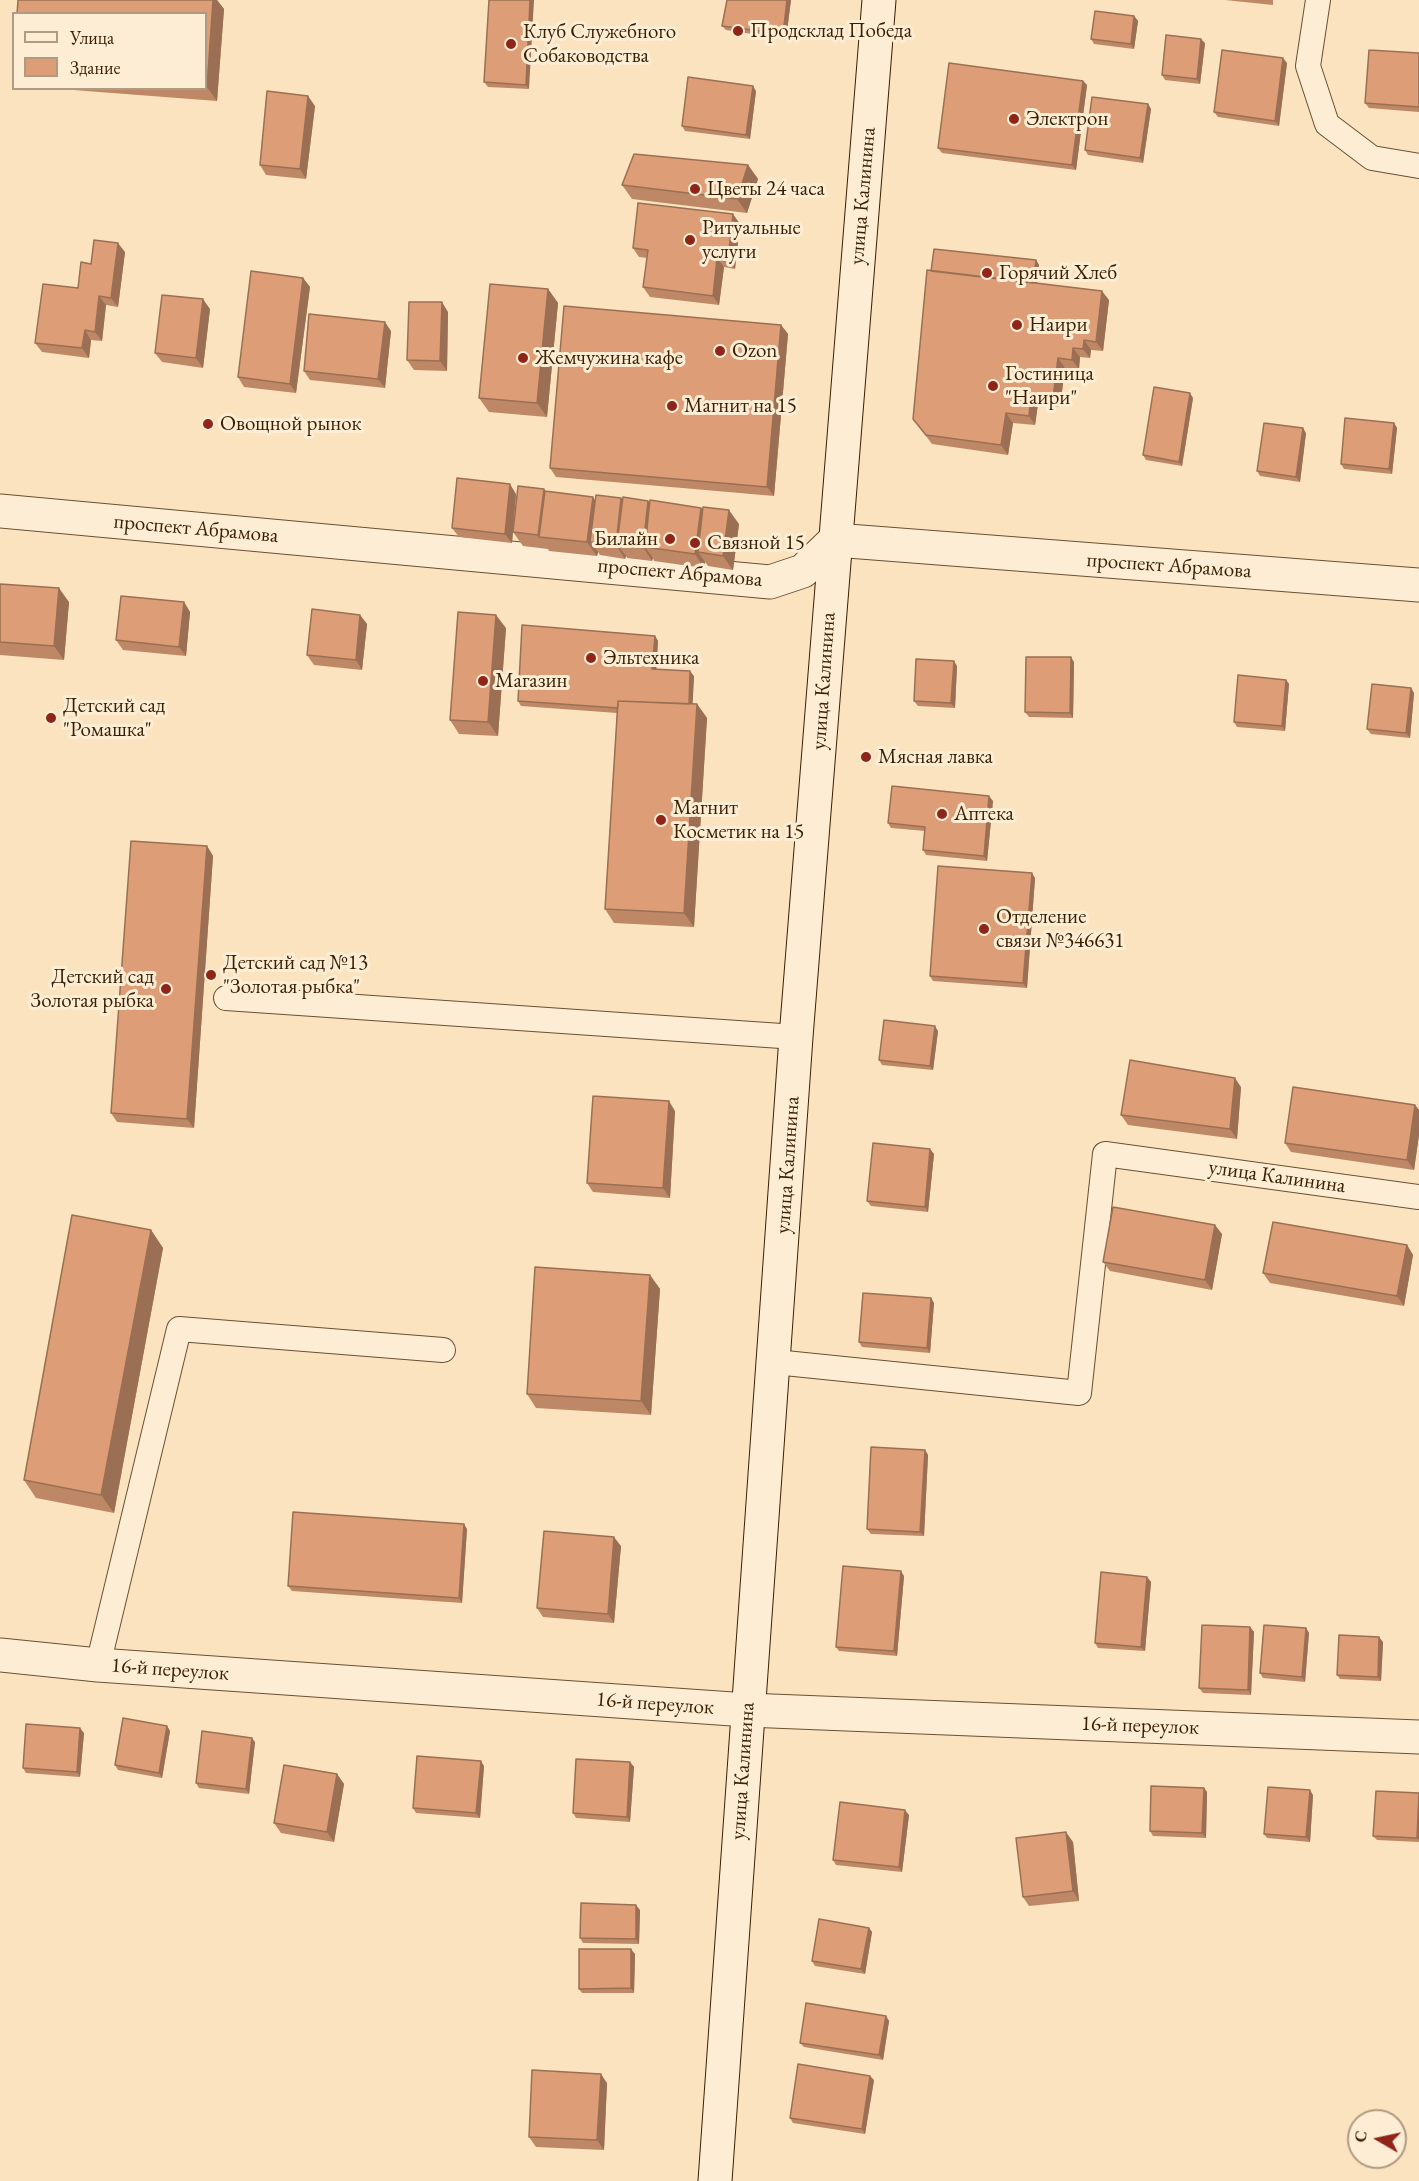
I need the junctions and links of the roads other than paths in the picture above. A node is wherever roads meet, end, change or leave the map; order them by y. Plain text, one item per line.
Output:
1 (879, 0) edge
2 (1318, 0) edge
3 (1419, 166) edge
4 (0, 511) edge
5 (835, 540) junction
6 (1419, 585) edge
7 (226, 998) dead end
8 (796, 1037) junction
9 (1419, 1197) edge
10 (443, 1350) dead end
11 (775, 1362) junction
12 (0, 1655) edge
13 (98, 1665) junction
14 (747, 1710) junction
15 (1419, 1737) edge
16 (715, 2181) edge

1 - 5 street, улица Калинина
2 - 3 lane
4 - 5 street, проспект Абрамова
5 - 6 street, проспект Абрамова
5 - 8 street, улица Калинина
7 - 8 lane
8 - 11 street, улица Калинина
9 - 11 lane, улица Калинина
10 - 13 lane
11 - 14 street, улица Калинина
12 - 13 street, 16-й переулок
13 - 14 street, 16-й переулок
14 - 15 street, 16-й переулок
14 - 16 street, улица Калинина

